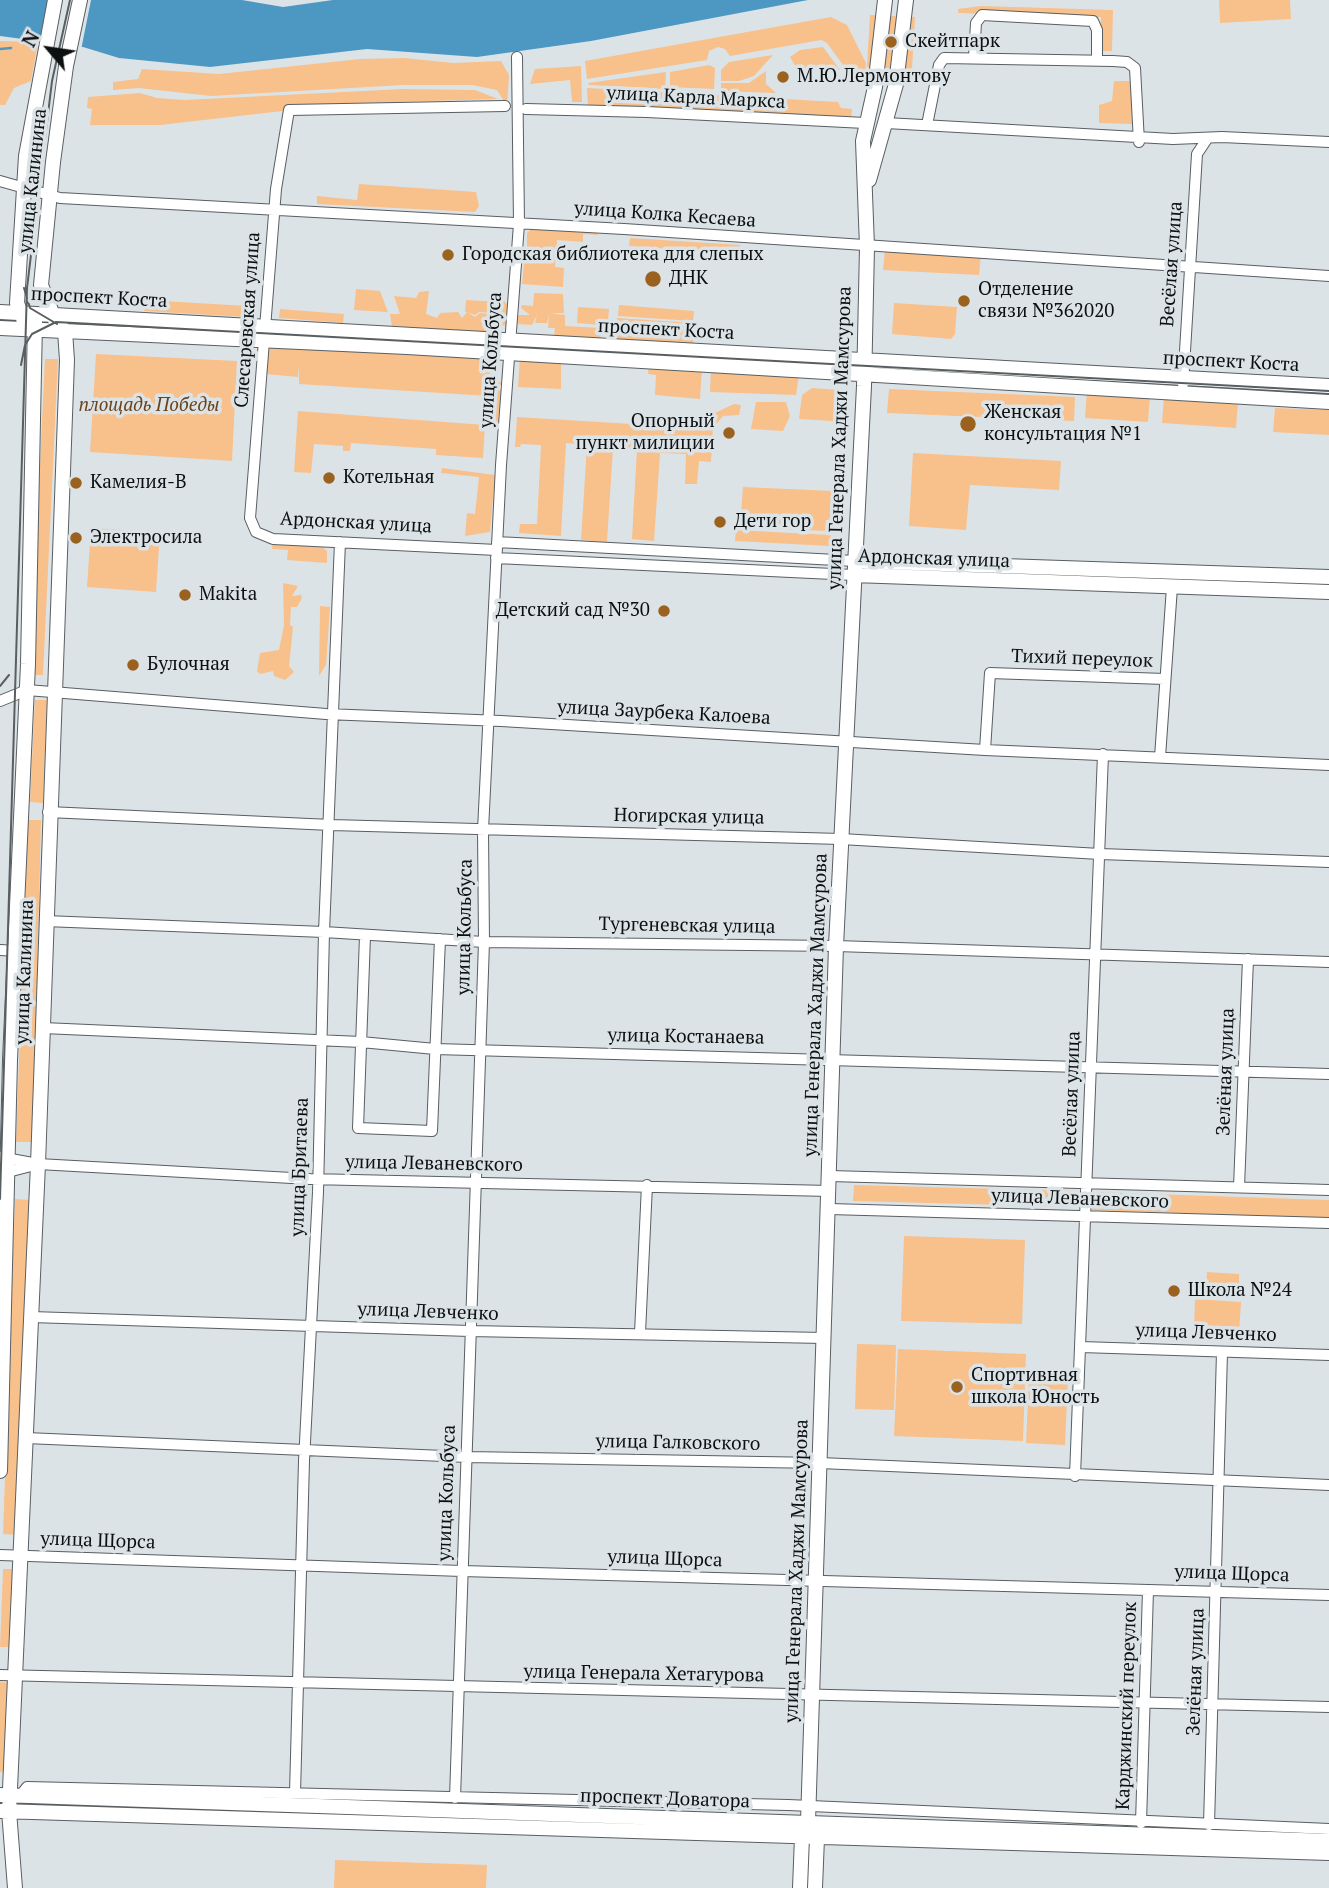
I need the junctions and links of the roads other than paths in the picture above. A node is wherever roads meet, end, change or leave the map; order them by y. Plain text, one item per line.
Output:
1 (55, 0) edge
2 (80, 0) edge
3 (885, 0) edge
4 (906, 0) edge
5 (517, 57) dead end
6 (974, 57) junction
7 (1097, 60) junction
8 (505, 106) dead end
9 (526, 109) dead end
10 (865, 123) junction
11 (887, 123) junction
12 (927, 125) junction
13 (1173, 139) junction
14 (1206, 139) junction
15 (1139, 140) junction
16 (1329, 142) edge
17 (1199, 148) junction
18 (0, 181) edge
19 (866, 188) junction
20 (24, 189) junction
21 (50, 197) junction
22 (274, 211) junction
23 (519, 224) junction
24 (867, 247) junction
25 (1188, 267) junction
26 (1329, 276) edge
27 (41, 285) junction
28 (0, 312) edge
29 (49, 315) junction
30 (25, 319) junction
31 (4, 328) edge
32 (65, 331) junction
33 (264, 334) junction
34 (510, 347) junction
35 (864, 367) junction
36 (1183, 380) junction
37 (1329, 386) edge
38 (1182, 395) junction
39 (1329, 402) edge
40 (256, 532) joint
41 (340, 542) junction
42 (497, 550) junction
43 (854, 568) junction
44 (1329, 577) edge
45 (1172, 587) junction
46 (1329, 592) edge
47 (1166, 679) junction
48 (27, 690) junction
49 (53, 694) junction
50 (0, 701) edge
51 (334, 714) junction
52 (489, 720) junction
53 (845, 740) junction
54 (985, 750) junction
55 (1103, 754) junction
56 (1160, 758) junction
57 (1329, 765) edge
58 (48, 811) junction
59 (331, 825) junction
60 (483, 830) junction
61 (841, 839) junction
62 (1100, 854) junction
63 (1329, 862) edge
64 (45, 921) junction
65 (324, 932) junction
66 (365, 936) junction
67 (440, 939) junction
68 (484, 942) junction
69 (836, 946) junction
70 (0, 950) edge
71 (17, 951) junction
72 (1095, 954) junction
73 (1248, 959) junction
74 (1329, 962) edge
75 (43, 1028) junction
76 (321, 1041) junction
77 (361, 1042) junction
78 (435, 1049) junction
79 (479, 1051) junction
80 (833, 1058) junction
81 (5, 1060) edge
82 (1090, 1066) junction
83 (1243, 1070) junction
84 (1329, 1074) edge
85 (5, 1157) edge
86 (38, 1164) junction
87 (4, 1174) edge
88 (318, 1180) junction
89 (830, 1183) junction
90 (1087, 1183) junction
91 (477, 1184) junction
92 (647, 1185) junction
93 (1239, 1187) junction
94 (1329, 1190) edge
95 (829, 1209) junction
96 (1086, 1217) junction
97 (1329, 1223) edge
98 (3, 1273) edge
99 (31, 1317) junction
100 (312, 1326) junction
101 (471, 1331) junction
102 (640, 1333) junction
103 (824, 1338) junction
104 (1081, 1347) junction
105 (1222, 1352) junction
106 (1329, 1355) edge
107 (1, 1392) edge
108 (1, 1436) edge
109 (26, 1438) junction
110 (305, 1450) junction
111 (467, 1457) junction
112 (820, 1463) junction
113 (0, 1471) edge
114 (1075, 1476) junction
115 (1221, 1482) junction
116 (1329, 1485) edge
117 (0, 1555) edge
118 (22, 1556) junction
119 (301, 1565) junction
120 (462, 1571) junction
121 (816, 1580) junction
122 (1148, 1590) junction
123 (1216, 1591) junction
124 (1329, 1595) edge
125 (0, 1675) edge
126 (17, 1675) junction
127 (297, 1681) junction
128 (459, 1688) junction
129 (813, 1694) junction
130 (1144, 1703) junction
131 (1212, 1705) junction
132 (1329, 1707) edge
133 (295, 1793) junction
134 (10, 1795) edge
135 (455, 1798) junction
136 (809, 1806) junction
137 (5, 1811) edge
138 (808, 1822) junction
139 (1141, 1823) junction
140 (1209, 1825) junction
141 (1329, 1829) edge
142 (809, 1838) junction
143 (1329, 1841) edge
144 (1329, 1853) edge
145 (15, 1888) edge
146 (800, 1888) edge
147 (815, 1888) edge

1 - 20 main road, улица Калинина
2 - 21 main road, улица Калинина
3 - 10 main road, улица Генерала Хаджи Мамсурова
4 - 11 main road, улица Генерала Хаджи Мамсурова
5 - 23 street, улица Кольбуса
6 - 7 street
6 - 7 street
6 - 12 street
7 - 15 street
8 - 22 street, Слесаревская улица
9 - 10 street, улица Карла Маркса
10 - 19 main road, улица Генерала Хаджи Мамсурова
11 - 12 street
11 - 19 main road, улица Генерала Хаджи Мамсурова
12 - 15 street
13 - 14 street
13 - 15 street
13 - 17 street
14 - 16 street
14 - 17 street
17 - 25 street, Весёлая улица
18 - 20 street, улица Колка Кесаева
19 - 24 main road, улица Генерала Хаджи Мамсурова
20 - 21 street, улица Колка Кесаева
20 - 30 main road, улица Калинина
21 - 22 street, улица Колка Кесаева
21 - 27 main road, улица Калинина
22 - 23 street, улица Колка Кесаева
22 - 33 street, Слесаревская улица
23 - 24 street, улица Колка Кесаева
23 - 34 street, улица Кольбуса
24 - 25 street, улица Колка Кесаева
24 - 35 main road, улица Генерала Хаджи Мамсурова
25 - 26 street, улица Колка Кесаева
25 - 36 street, Весёлая улица
27 - 29 main road, улица Калинина
27 - 30 main road
28 - 30 main road, проспект Коста
29 - 30 main road, проспект Коста
29 - 32 main road, улица Калинина
29 - 33 main road, проспект Коста
30 - 31 main road, проспект Коста
30 - 32 main road, проспект Коста
30 - 48 main road, улица Калинина
32 - 33 main road, проспект Коста
32 - 49 main road, улица Калинина
33 - 34 main road, проспект Коста
33 - 40 street, Слесаревская улица
34 - 35 main road, проспект Коста
34 - 42 street, улица Кольбуса
35 - 36 main road, проспект Коста
35 - 38 main road, проспект Коста
35 - 43 main road, улица Генерала Хаджи Мамсурова
36 - 37 main road, проспект Коста
36 - 38 street, Весёлая улица
38 - 39 main road, проспект Коста
40 - 41 street, Ардонская улица
41 - 42 street, Ардонская улица
41 - 51 street, улица Бритаева
42 - 43 street, Ардонская улица
42 - 52 street, улица Кольбуса
43 - 44 main road, Ардонская улица
43 - 45 main road, Ардонская улица
43 - 53 main road, улица Генерала Хаджи Мамсурова
45 - 46 main road, Ардонская улица
45 - 47 street
47 - 54 street, Тихий переулок
47 - 56 street
48 - 49 street, улица Заурбека Калоева
48 - 50 street
48 - 71 main road, улица Калинина
49 - 51 street, улица Заурбека Калоева
49 - 58 main road, улица Калинина
51 - 52 street, улица Заурбека Калоева
51 - 59 street, улица Бритаева
52 - 53 street, улица Заурбека Калоева
52 - 60 street, улица Кольбуса
53 - 54 street, улица Заурбека Калоева
53 - 61 main road, улица Генерала Хаджи Мамсурова
54 - 55 street, улица Заурбека Калоева
55 - 56 street, улица Заурбека Калоева
55 - 62 street, Весёлая улица
56 - 57 street, улица Заурбека Калоева
58 - 59 street, Ногирская улица
58 - 64 main road, улица Калинина
59 - 60 street, Ногирская улица
59 - 65 street, улица Бритаева
60 - 61 street, Ногирская улица
60 - 68 street, улица Кольбуса
61 - 62 street, Ногирская улица
61 - 69 main road, улица Генерала Хаджи Мамсурова
62 - 63 street, Ногирская улица
62 - 72 street, Весёлая улица
64 - 65 street, Тургеневская улица
64 - 75 main road, улица Калинина
65 - 66 street, Тургеневская улица
65 - 76 street, улица Бритаева
66 - 67 street, Тургеневская улица
66 - 77 street
67 - 68 street, Тургеневская улица
67 - 78 street
68 - 69 street, Тургеневская улица
68 - 79 street, улица Кольбуса
69 - 72 street, Тургеневская улица
69 - 80 main road, улица Генерала Хаджи Мамсурова
70 - 71 street
71 - 81 main road, улица Калинина
72 - 73 street, Тургеневская улица
72 - 82 street, Весёлая улица
73 - 74 street, Тургеневская улица
73 - 83 street, Зелёная улица
75 - 76 street, улица Костанаева
75 - 86 main road, улица Калинина
76 - 77 street, улица Костанаева
76 - 88 street, улица Бритаева
77 - 78 street, улица Костанаева
77 - 78 street
78 - 79 street, улица Костанаева
79 - 80 street, улица Костанаева
79 - 91 street, улица Кольбуса
80 - 82 street, улица Костанаева
80 - 89 main road, улица Генерала Хаджи Мамсурова
81 - 85 main road, улица Калинина
82 - 83 street, улица Костанаева
82 - 90 street, Весёлая улица
83 - 84 street, улица Костанаева
83 - 93 street, Зелёная улица
85 - 86 street, улица Леваневского
85 - 87 main road, улица Калинина
86 - 87 street, улица Леваневского
86 - 88 street, улица Леваневского
86 - 99 main road, улица Калинина
87 - 98 main road, улица Калинина
88 - 91 street, улица Леваневского
88 - 100 street, улица Бритаева
89 - 90 street, улица Леваневского
89 - 92 street, улица Леваневского
89 - 95 main road, улица Генерала Хаджи Мамсурова
90 - 93 street, улица Леваневского
90 - 96 street, Весёлая улица
91 - 92 street, улица Леваневского
91 - 101 street, улица Кольбуса
92 - 102 street
93 - 94 street, улица Леваневского
95 - 96 street, улица Леваневского
95 - 103 main road, улица Генерала Хаджи Мамсурова
96 - 97 street, улица Леваневского
96 - 104 street, Весёлая улица
98 - 107 main road, улица Калинина
99 - 100 street, улица Левченко
99 - 109 main road, улица Калинина
100 - 101 street, улица Левченко
100 - 110 street, улица Бритаева
101 - 102 street, улица Левченко
101 - 111 street, улица Кольбуса
102 - 103 street, улица Левченко
103 - 112 main road, улица Генерала Хаджи Мамсурова
104 - 105 street, улица Левченко
104 - 114 street, Весёлая улица
105 - 106 street, улица Левченко
105 - 115 street, Зелёная улица
107 - 108 main road, улица Калинина
108 - 113 main road, улица Калинина
109 - 110 street, улица Галковского
109 - 118 main road, улица Калинина
110 - 111 street, улица Галковского
110 - 119 street, улица Бритаева
111 - 112 street, улица Галковского
111 - 120 street, улица Кольбуса
112 - 114 street, улица Галковского
112 - 121 main road, улица Генерала Хаджи Мамсурова
114 - 115 street, улица Галковского
115 - 116 street, улица Галковского
115 - 123 street, Зелёная улица
117 - 118 street, улица Щорса
118 - 119 street, улица Щорса
118 - 126 main road, улица Калинина
119 - 120 street, улица Щорса
119 - 127 street, улица Бритаева
120 - 121 street, улица Щорса
120 - 128 street, улица Кольбуса
121 - 122 street, улица Щорса
121 - 129 main road, улица Генерала Хаджи Мамсурова
122 - 123 street, улица Щорса
122 - 130 street, Карджинский переулок
123 - 124 street, улица Щорса
123 - 131 street, Зелёная улица
125 - 126 street, улица Генерала Хетагурова
126 - 127 street, улица Генерала Хетагурова
126 - 134 main road, улица Калинина
127 - 128 street, улица Генерала Хетагурова
127 - 133 street, улица Бритаева
128 - 129 street, улица Генерала Хетагурова
128 - 135 street, улица Кольбуса
129 - 130 street, улица Генерала Хетагурова
129 - 136 main road, улица Генерала Хаджи Мамсурова
130 - 131 street, улица Генерала Хетагурова
130 - 139 street, Карджинский переулок
131 - 132 street, улица Генерала Хетагурова
131 - 140 street, Зелёная улица
133 - 134 street
133 - 135 street
134 - 137 main road, улица Калинина
134 - 138 main road, проспект Доватора
135 - 136 street
136 - 138 main road, улица Генерала Хаджи Мамсурова
136 - 139 street
137 - 142 main road, проспект Доватора
137 - 145 main road, улица Калинина
138 - 142 main road, улица Генерала Хаджи Мамсурова
138 - 143 main road, проспект Доватора
139 - 140 street
140 - 141 street
142 - 144 main road, проспект Доватора
142 - 146 main road, улица Генерала Хаджи Мамсурова
142 - 147 main road, улица Генерала Хаджи Мамсурова

